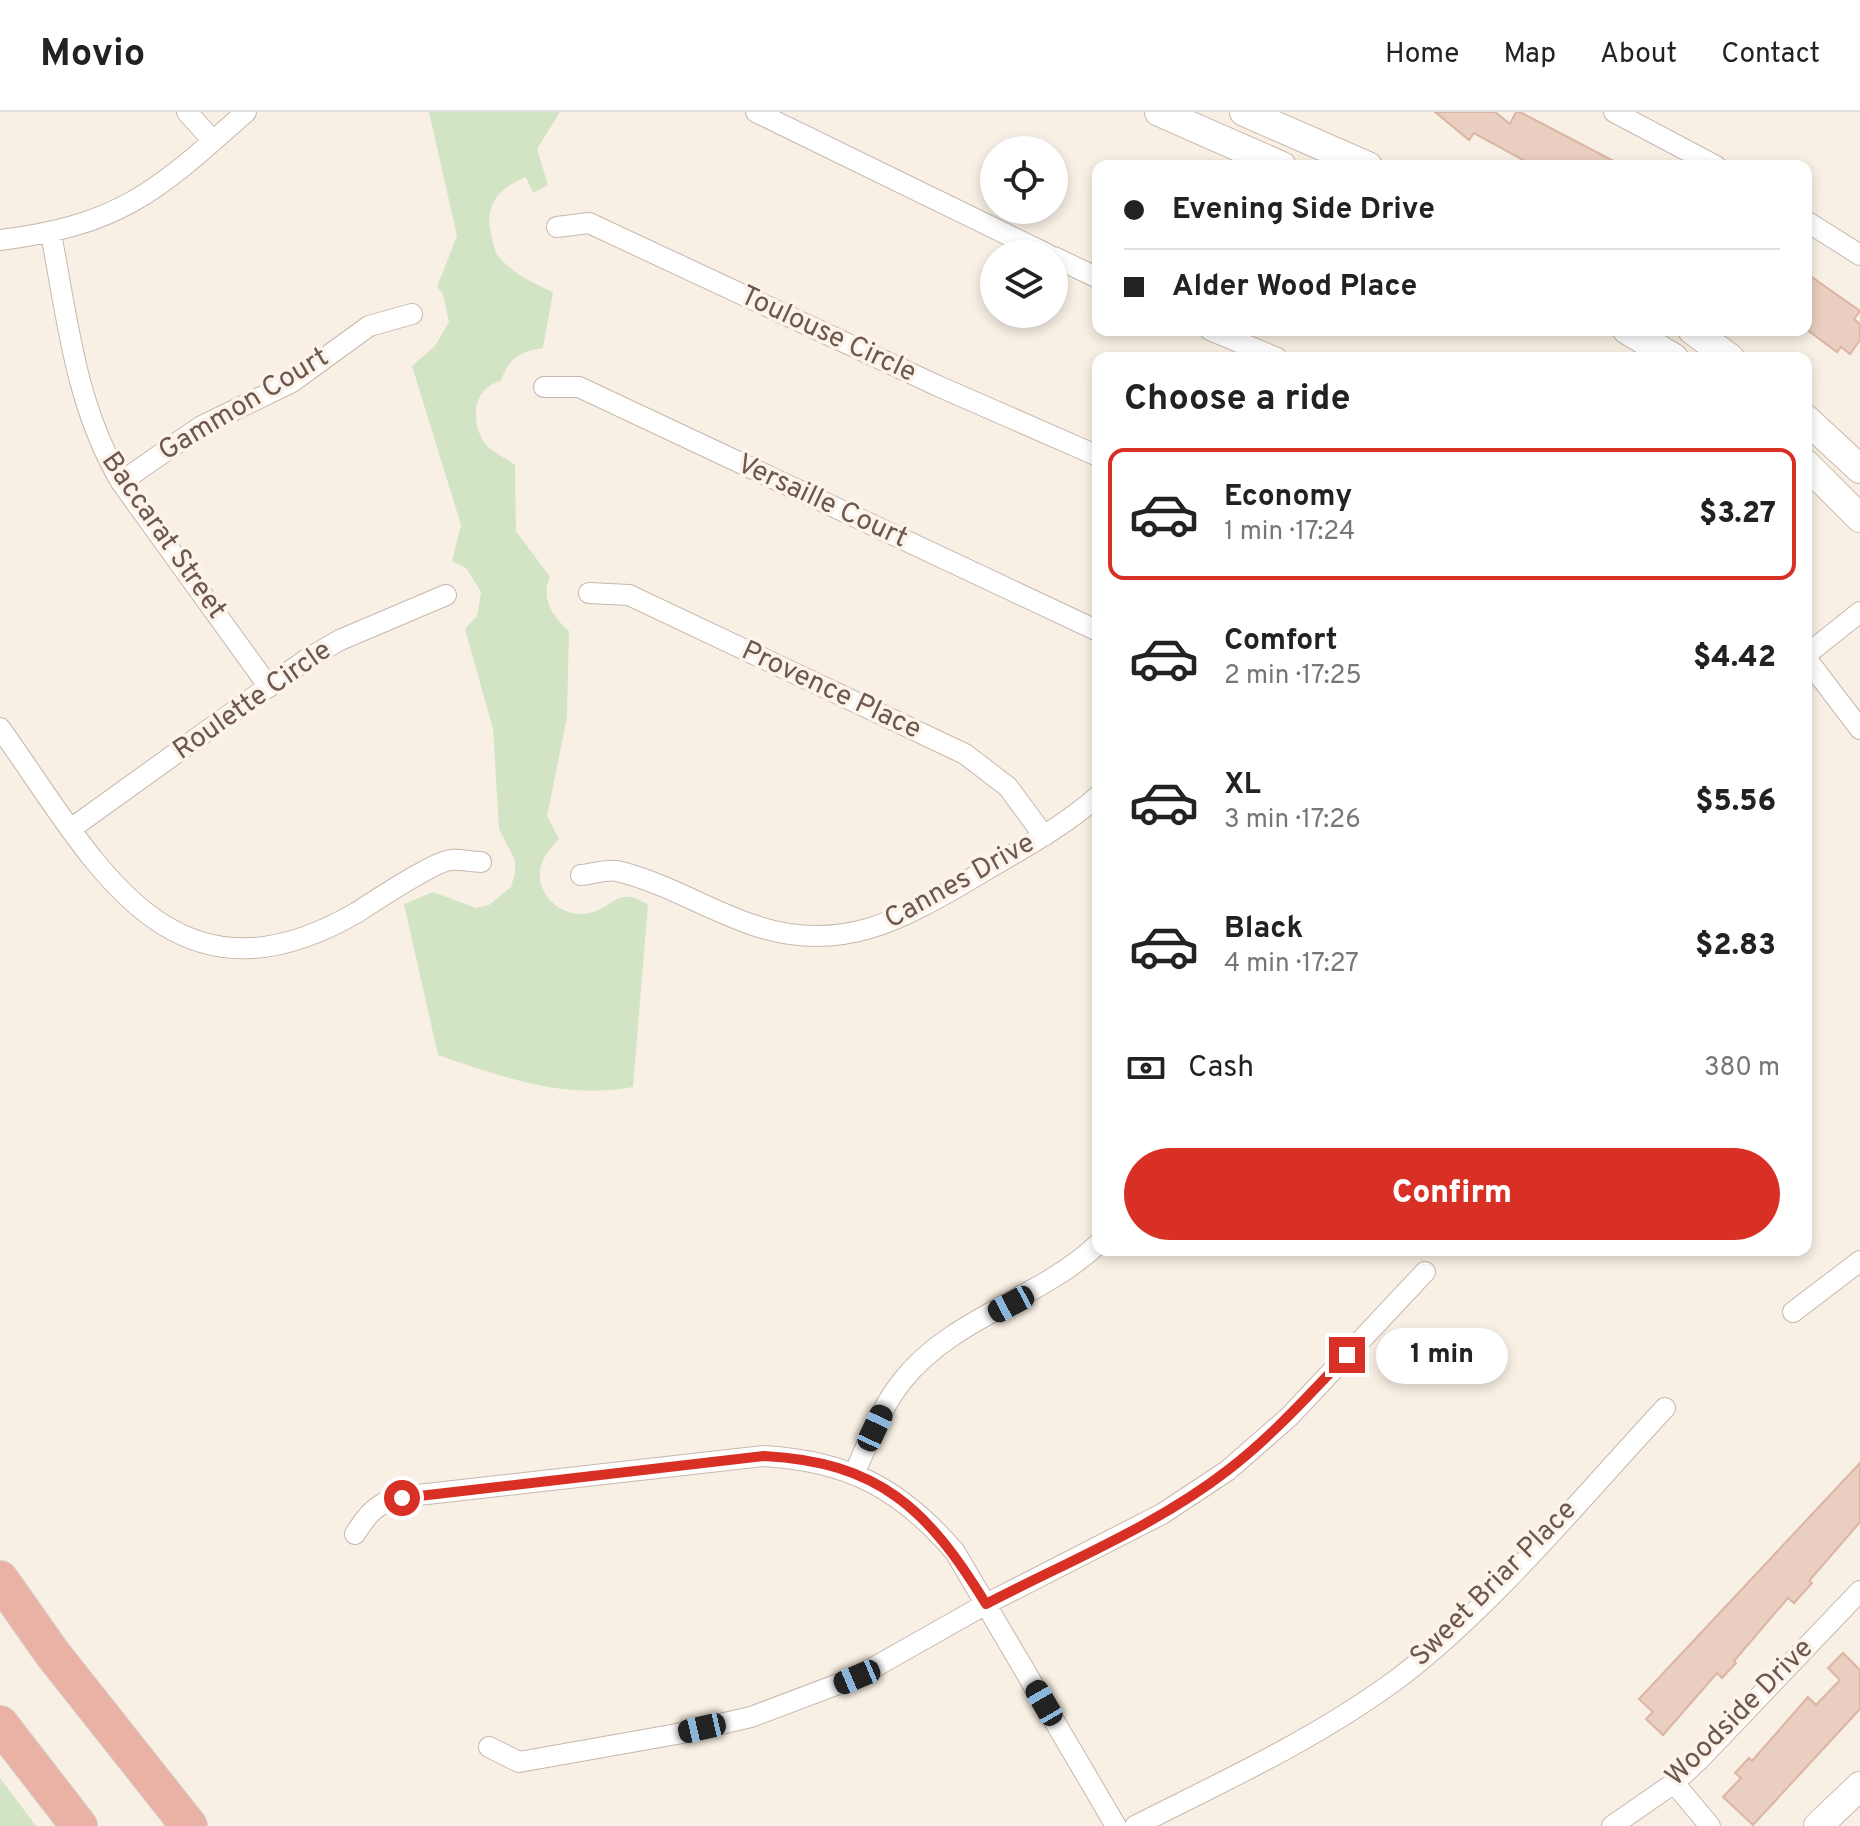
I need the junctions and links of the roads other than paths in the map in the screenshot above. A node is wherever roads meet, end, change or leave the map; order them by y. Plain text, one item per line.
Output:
1 (187, 112) edge
2 (246, 112) edge
3 (756, 112) edge
4 (1159, 112) edge
5 (1244, 112) edge
6 (1614, 112) edge
7 (213, 141) junction
8 (1268, 160) edge
9 (1354, 160) edge
10 (1705, 160) edge
11 (1812, 225) edge
12 (557, 227) dead end
13 (51, 234) junction
14 (0, 240) edge
15 (1018, 240) edge
16 (1860, 255) edge
17 (1068, 264) edge
18 (1092, 275) edge
19 (412, 314) dead end
20 (1224, 336) edge
21 (1637, 336) edge
22 (1700, 336) edge
23 (1263, 352) edge
24 (1664, 352) edge
25 (1722, 352) edge
26 (544, 387) dead end
27 (1812, 425) edge
28 (1092, 453) edge
29 (1860, 469) edge
30 (1812, 470) edge
31 (121, 482) junction
32 (1860, 518) edge
33 (589, 593) dead end
34 (446, 595) dead end
35 (1860, 612) edge
36 (1092, 628) edge
37 (1812, 652) edge
38 (1812, 665) edge
39 (269, 687) junction
40 (0, 728) edge
41 (1860, 729) edge
42 (1092, 800) edge
43 (72, 828) junction
44 (1044, 836) junction
45 (481, 862) dead end
46 (581, 875) dead end
47 (1092, 1249) edge
48 (1860, 1261) edge
49 (1425, 1272) dead end
50 (1793, 1312) dead end
51 (1665, 1408) dead end
52 (855, 1472) junction
53 (355, 1534) dead end
54 (0, 1579) edge
55 (1860, 1591) edge
56 (986, 1604) junction
57 (0, 1724) edge
58 (489, 1747) dead end
59 (1674, 1783) junction
60 (1860, 1786) edge
61 (79, 1826) edge
62 (189, 1826) edge
63 (1116, 1826) edge
64 (1135, 1826) edge
65 (1612, 1826) edge
66 (1710, 1826) edge
67 (1818, 1826) edge

1 - 7 street
2 - 7 street
3 - 15 street
4 - 8 main road
5 - 9 main road
6 - 10 street
7 - 13 street
11 - 16 street
12 - 28 street, Toulouse Circle
13 - 14 street
13 - 31 street, Baccarat Street
17 - 18 street
19 - 31 street, Gammon Court
20 - 23 street
21 - 24 main road
22 - 25 main road
26 - 36 street, Versaille Court
27 - 29 main road
30 - 32 main road
31 - 39 street, Baccarat Street
33 - 44 street, Provence Place
34 - 39 street, Roulette Circle
35 - 37 street
38 - 41 street
39 - 43 street, Roulette Circle
40 - 43 street
42 - 44 street, Cannes Drive
43 - 45 street
44 - 46 street, Cannes Drive
47 - 52 street
48 - 50 street
49 - 56 street
51 - 64 street, Sweet Briar Place
52 - 53 street
52 - 56 street
54 - 62 highway
55 - 59 street, Woodside Drive
56 - 58 street
56 - 63 street
57 - 61 highway
59 - 65 street, Woodside Drive
59 - 66 street
60 - 67 main road

